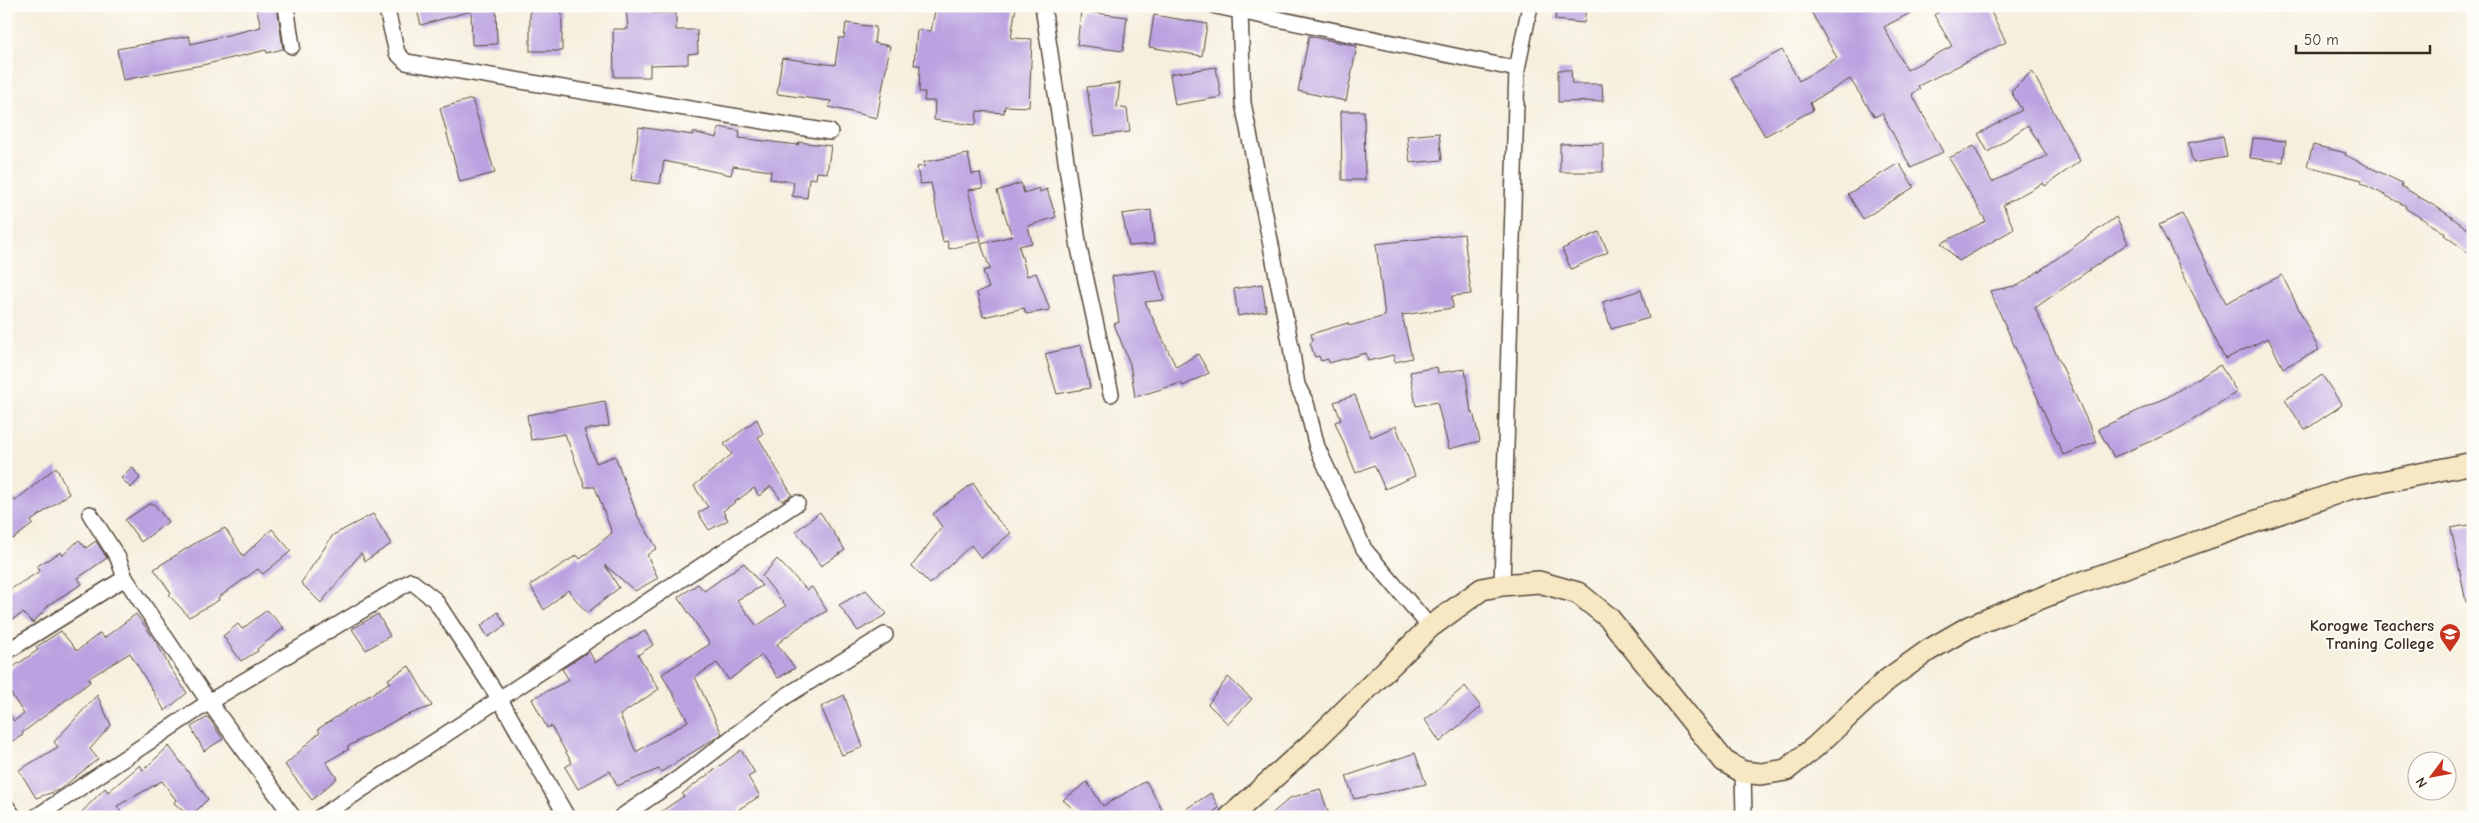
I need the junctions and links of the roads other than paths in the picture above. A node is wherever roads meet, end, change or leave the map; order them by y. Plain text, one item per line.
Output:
1 (286, 6) edge
2 (386, 6) edge
3 (1042, 6) edge
4 (1216, 6) edge
5 (1530, 6) edge
6 (1240, 11) junction
7 (292, 46) dead end
8 (1517, 69) junction
9 (830, 132) dead end
10 (1111, 394) dead end
11 (2473, 463) edge
12 (797, 503) dead end
13 (90, 514) dead end
14 (125, 578) junction
15 (1502, 585) junction
16 (1430, 627) junction
17 (884, 635) dead end
18 (6, 652) edge
19 (499, 698) junction
20 (209, 702) junction
21 (1743, 772) junction
22 (6, 806) edge
23 (14, 817) edge
24 (36, 817) edge
25 (293, 817) edge
26 (320, 817) edge
27 (567, 817) edge
28 (621, 817) edge
29 (1230, 817) edge
30 (1744, 817) edge

1 - 7 street
2 - 9 street
3 - 10 street
4 - 6 street
5 - 8 street
6 - 8 street
6 - 16 street
8 - 15 street
11 - 21 street
12 - 19 street
13 - 14 street
14 - 18 street
14 - 20 street
15 - 16 street
15 - 21 street
16 - 29 street
17 - 28 street
19 - 20 street
19 - 26 street
19 - 27 street
20 - 24 street
20 - 25 street
21 - 30 street
22 - 23 street

